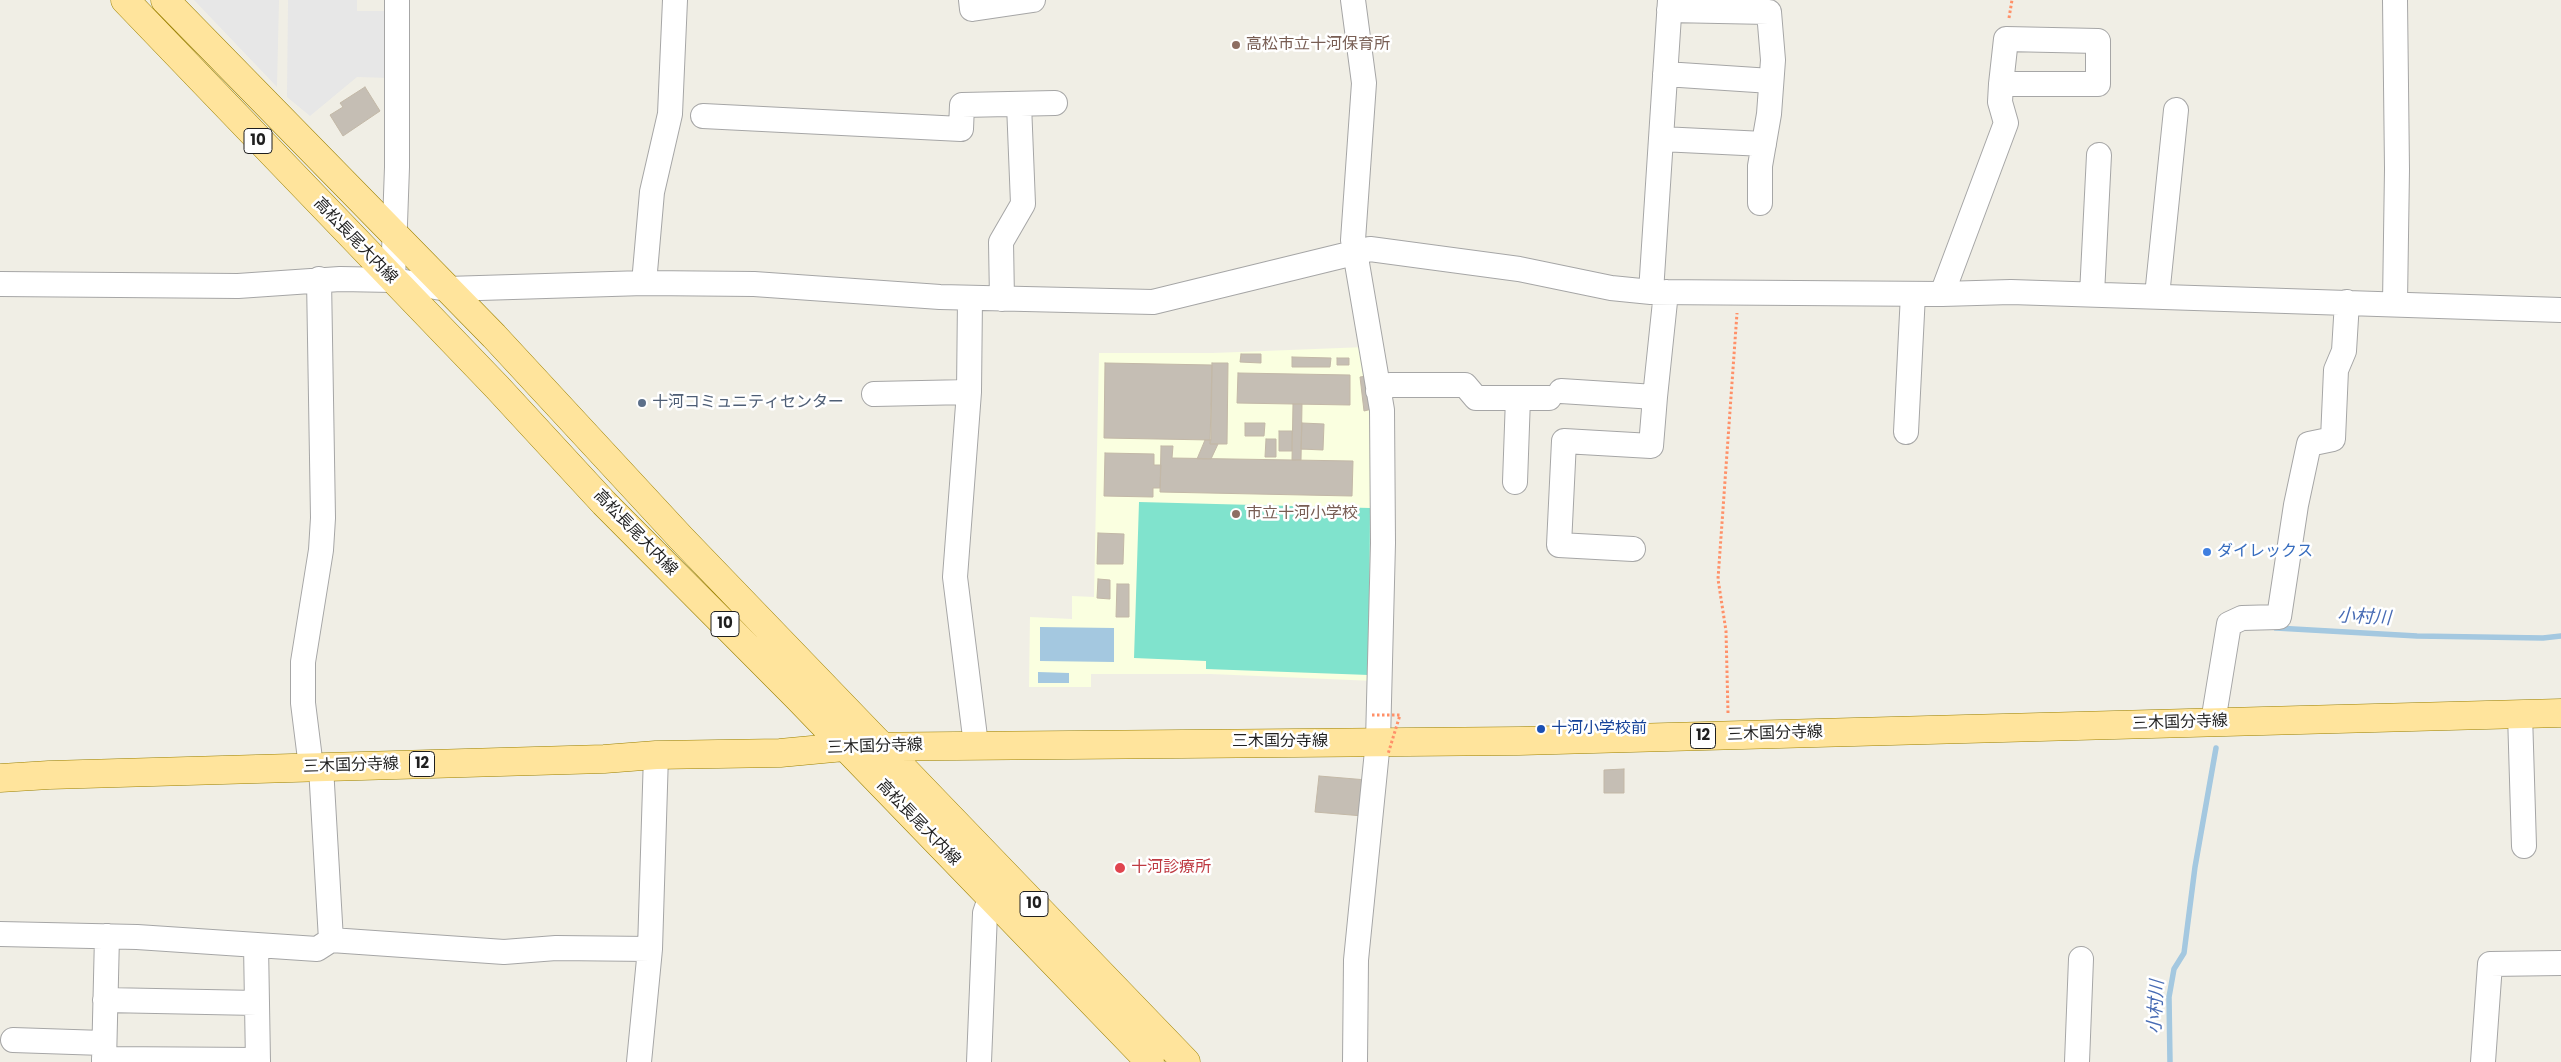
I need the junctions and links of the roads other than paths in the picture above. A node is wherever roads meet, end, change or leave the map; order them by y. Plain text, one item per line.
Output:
1 (125, 0) edge
2 (165, 0) edge
3 (397, 0) edge
4 (675, 0) edge
5 (971, 0) edge
6 (1033, 0) edge
7 (1353, 0) edge
8 (2394, 0) edge
9 (1669, 5) edge
10 (1665, 74) junction
11 (1771, 81) junction
12 (2001, 84) dead end
13 (1055, 103) dead end
14 (1019, 104) junction
15 (2176, 110) dead end
16 (703, 116) dead end
17 (1661, 139) junction
18 (1764, 144) junction
19 (2099, 155) dead end
20 (1760, 203) dead end
21 (395, 234) junction
22 (1354, 253) junction
23 (319, 279) junction
24 (393, 280) junction
25 (644, 283) junction
26 (0, 284) edge
27 (448, 289) junction
28 (1658, 292) junction
29 (1913, 294) junction
30 (1942, 294) junction
31 (2092, 294) junction
32 (2157, 296) junction
33 (970, 298) junction
34 (1002, 299) junction
35 (2347, 302) junction
36 (2395, 303) junction
37 (2561, 310) edge
38 (1378, 391) junction
39 (968, 392) junction
40 (874, 394) dead end
41 (1655, 397) junction
42 (1518, 398) junction
43 (1906, 432) dead end
44 (1515, 482) dead end
45 (1633, 549) dead end
46 (2561, 713) edge
47 (2520, 714) junction
48 (2213, 722) junction
49 (976, 745) junction
50 (844, 746) junction
51 (881, 746) junction
52 (1383, 748) junction
53 (656, 755) junction
54 (316, 767) junction
55 (0, 778) edge
56 (2524, 846) dead end
57 (990, 898) junction
58 (0, 934) edge
59 (107, 936) junction
60 (330, 940) junction
61 (256, 945) junction
62 (650, 949) junction
63 (2081, 959) dead end
64 (2561, 963) edge
65 (105, 1000) junction
66 (257, 1003) junction
67 (13, 1040) dead end
68 (104, 1055) edge
69 (258, 1061) edge
70 (638, 1062) edge
71 (979, 1062) edge
72 (1150, 1062) edge
73 (1186, 1062) edge
74 (1355, 1062) edge
75 (2077, 1062) edge
76 (2483, 1062) edge

1 - 24 main road, 高松長尾大内線 / 10
2 - 21 main road, 高松長尾大内線 / 10
3 - 21 street
4 - 25 street
5 - 6 street
7 - 22 street
8 - 36 street
9 - 10 street
9 - 11 street
10 - 11 street
10 - 17 street
11 - 18 street
12 - 30 street
13 - 14 street
14 - 16 street
14 - 34 street
15 - 32 street
17 - 18 street
17 - 28 street
18 - 20 street
19 - 31 street
21 - 24 street
21 - 27 main road, 高松長尾大内線 / 10
22 - 28 street
22 - 34 street
22 - 38 street
23 - 24 street
23 - 26 street
23 - 54 street
24 - 27 street
24 - 50 main road, 高松長尾大内線 / 10
25 - 27 street
25 - 33 street
27 - 51 main road, 高松長尾大内線 / 10
28 - 29 street
28 - 41 street
29 - 30 street
29 - 43 street
30 - 31 street
31 - 32 street
32 - 35 street
33 - 34 street
33 - 39 street
35 - 36 street
35 - 48 street
36 - 37 street
38 - 42 street
38 - 52 street
39 - 40 street
39 - 49 street
41 - 42 street
41 - 45 street
42 - 44 street
46 - 47 main road, 三木国分寺線 / 12
47 - 48 main road, 三木国分寺線 / 12
47 - 56 street
48 - 52 main road, 三木国分寺線 / 12
49 - 51 main road, 三木国分寺線 / 12
49 - 52 main road, 三木国分寺線 / 12
50 - 51 main road, 三木国分寺線 / 12
50 - 53 main road, 三木国分寺線 / 12
50 - 57 main road, 高松長尾大内線 / 10
51 - 73 main road, 高松長尾大内線 / 10
52 - 74 street
53 - 54 main road, 三木国分寺線 / 12
53 - 62 street
54 - 55 main road, 三木国分寺線 / 12
54 - 60 street
57 - 71 street
57 - 72 main road, 高松長尾大内線 / 10
58 - 59 street
59 - 61 street
59 - 65 street
60 - 61 street
60 - 62 street
61 - 66 street
62 - 70 street
63 - 75 street
64 - 76 street
65 - 66 street
65 - 68 street
66 - 69 street
67 - 68 street
68 - 69 street

